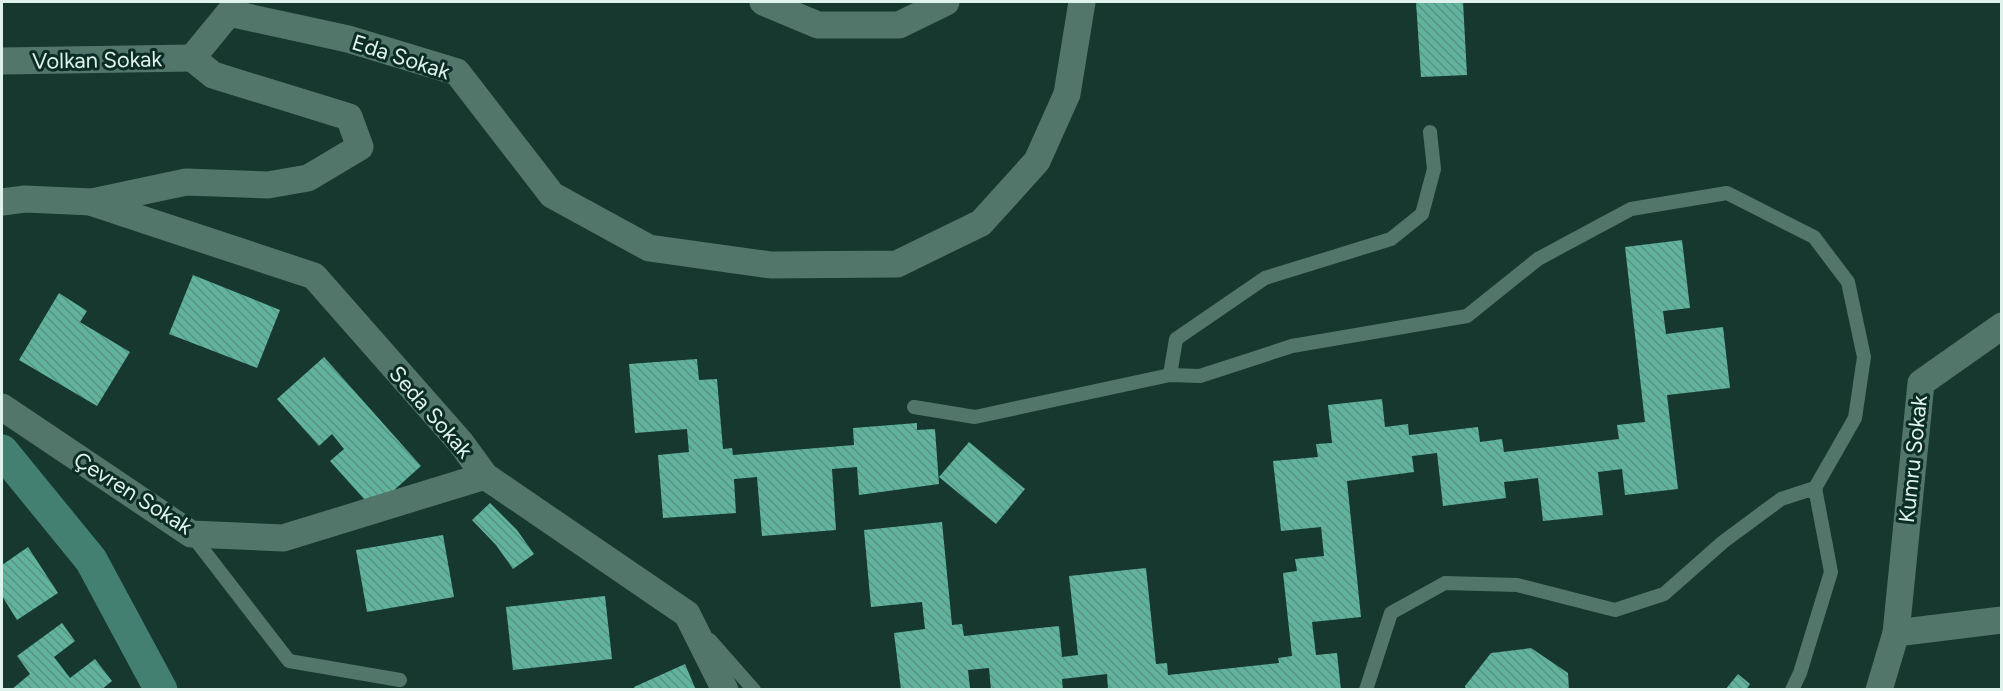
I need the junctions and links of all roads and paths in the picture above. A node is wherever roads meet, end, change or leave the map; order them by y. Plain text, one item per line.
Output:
1 (763, 2) edge
2 (946, 2) edge
3 (1082, 2) edge
4 (231, 7) edge
5 (192, 58) junction
6 (2, 61) edge
7 (1430, 132) dead end
8 (2, 202) edge
9 (92, 202) junction
10 (2001, 326) edge
11 (1170, 375) junction
12 (2, 407) edge
13 (914, 407) dead end
14 (2, 451) edge
15 (485, 476) junction
16 (1815, 488) junction
17 (191, 534) junction
18 (687, 614) junction
19 (2001, 620) edge
20 (1896, 633) junction
21 (400, 680) dead end
22 (161, 690) edge
23 (725, 690) edge
24 (754, 690) edge
25 (1366, 690) edge
26 (1791, 690) edge
27 (1879, 690) edge

1 - 2 street
3 - 4 street, Eda Sokak
4 - 5 street, Eda Sokak
5 - 6 street, Volkan Sokak
5 - 9 street
7 - 11 lane
8 - 9 street
9 - 15 street, Seda Sokak
10 - 20 street, Kumru Sokak
11 - 13 lane
11 - 16 lane
12 - 17 street, Çevren Sokak
14 - 22 street
15 - 17 street, Çevren Sokak
15 - 18 street, Seda Sokak
16 - 25 lane
16 - 26 lane
17 - 21 lane
18 - 23 street, Seda Sokak
18 - 24 lane
19 - 20 street
20 - 27 street, Kumru Sokak

